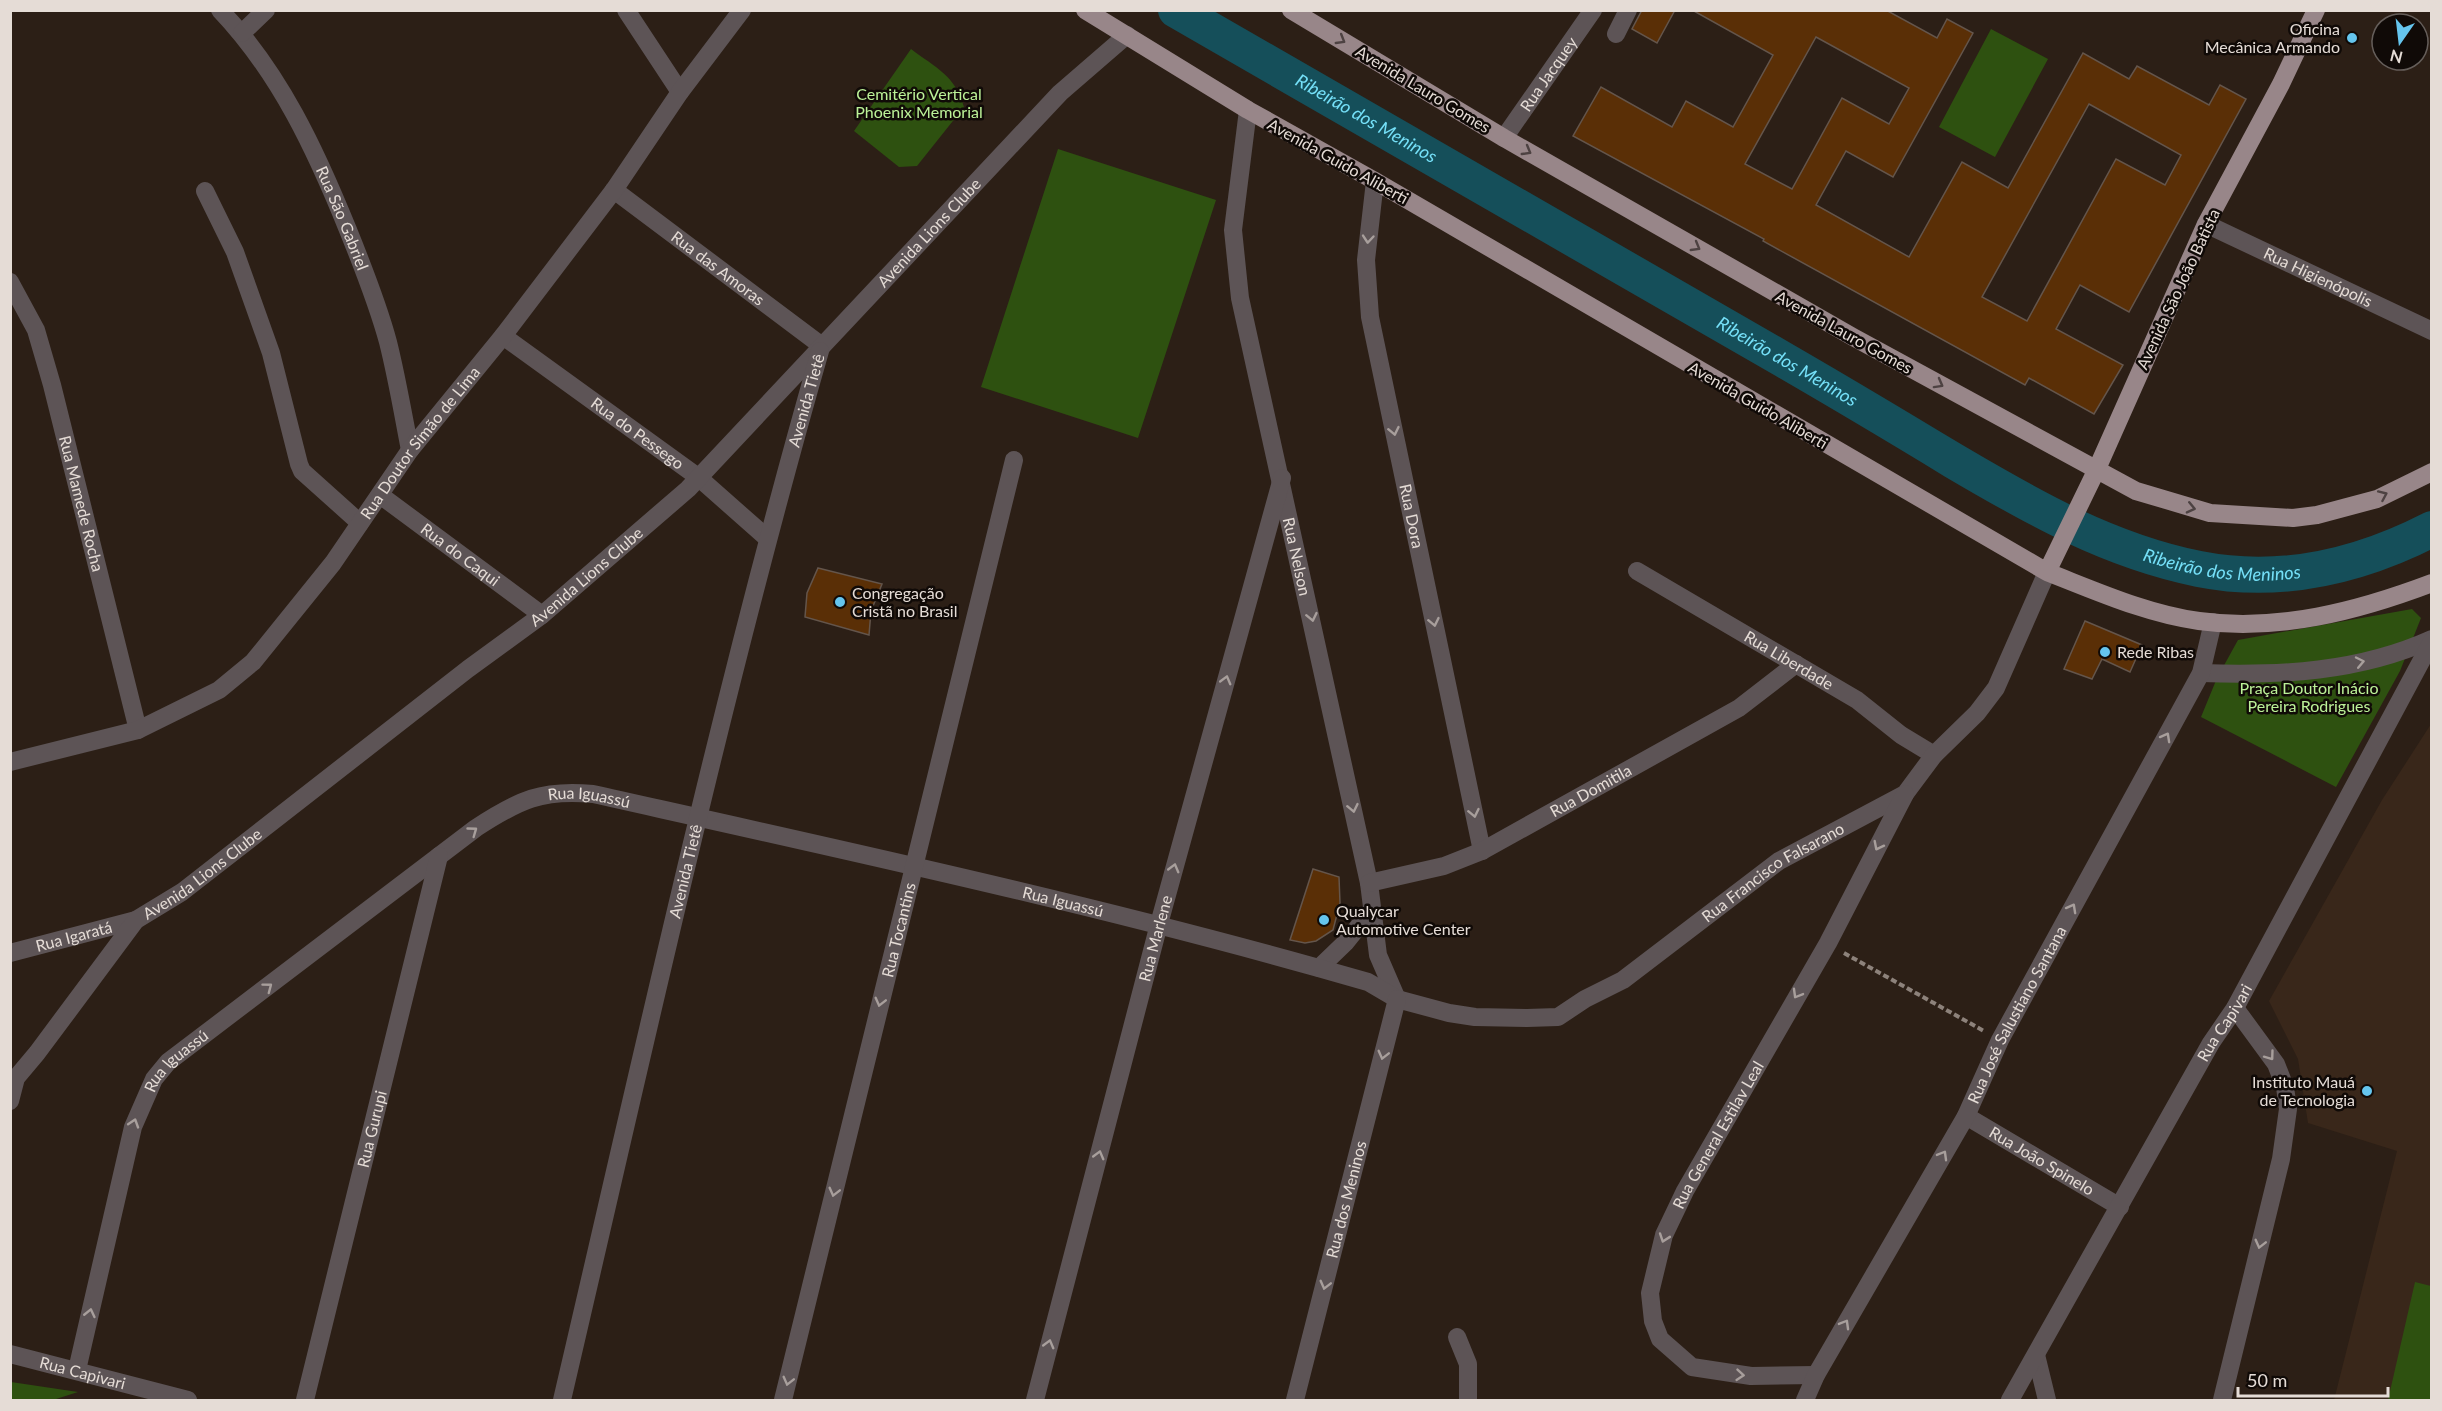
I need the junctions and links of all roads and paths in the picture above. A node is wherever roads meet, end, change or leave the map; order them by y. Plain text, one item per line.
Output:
1 (220, 10) edge
2 (266, 10) edge
3 (626, 10) edge
4 (742, 10) edge
5 (1085, 10) edge
6 (1290, 10) edge
7 (1593, 10) edge
8 (1628, 10) edge
9 (2316, 10) edge
10 (242, 33) junction
11 (1616, 34) dead end
12 (1127, 35) junction
13 (680, 92) junction
14 (1248, 110) junction
15 (1504, 138) junction
16 (1375, 181) junction
17 (614, 190) junction
18 (205, 191) dead end
19 (2206, 224) junction
20 (10, 282) edge
21 (2432, 331) edge
22 (504, 336) junction
23 (822, 346) junction
24 (411, 450) junction
25 (1014, 460) dead end
26 (2432, 462) edge
27 (2096, 471) junction
28 (2425, 475) edge
29 (698, 477) junction
30 (1282, 478) junction
31 (380, 495) junction
32 (360, 523) junction
33 (767, 538) junction
34 (1637, 571) dead end
35 (2047, 572) junction
36 (2432, 583) edge
37 (542, 615) junction
38 (2213, 622) junction
39 (2432, 640) edge
40 (1796, 664) junction
41 (2201, 673) junction
42 (138, 730) junction
43 (1934, 755) junction
44 (10, 762) edge
45 (1905, 794) junction
46 (698, 816) junction
47 (1482, 851) junction
48 (439, 856) junction
49 (914, 864) junction
50 (1369, 883) junction
51 (1370, 912) junction
52 (136, 920) junction
53 (1158, 924) junction
54 (1828, 944) junction
55 (10, 953) edge
56 (1318, 968) junction
57 (1397, 999) junction
58 (2235, 1008) junction
59 (2000, 1040) junction
60 (13, 1078) edge
61 (10, 1101) edge
62 (1966, 1116) junction
63 (2120, 1207) junction
64 (1457, 1337) dead end
65 (10, 1354) edge
66 (2036, 1355) junction
67 (77, 1370) junction
68 (1816, 1375) junction
69 (188, 1401) edge
70 (305, 1401) edge
71 (562, 1401) edge
72 (783, 1401) edge
73 (1035, 1401) edge
74 (1295, 1401) edge
75 (1468, 1401) edge
76 (1805, 1401) edge
77 (2010, 1401) edge
78 (2048, 1401) edge
79 (2222, 1401) edge

1 - 10 street, Rua São Gabriel
2 - 10 street
3 - 13 street
4 - 13 street, Rua Doutor Simão de Lima
5 - 12 main road
6 -> 15 main road, Avenida Lauro Gomes
7 - 15 street, Rua Jacquey
8 - 11 street
9 - 19 main road, Avenida São João Batista
10 - 24 street, Rua São Gabriel
12 - 14 main road, Avenida Guido Aliberti
12 - 23 street, Avenida Lions Clube
13 - 17 street, Rua Doutor Simão de Lima
14 - 16 main road, Avenida Guido Aliberti
14 - 30 street, Rua Nelson
15 -> 27 main road, Avenida Lauro Gomes
16 - 35 main road, Avenida Guido Aliberti
16 -> 47 street, Rua Dora
17 - 22 street, Rua Doutor Simão de Lima
17 - 23 street, Rua das Amoras
18 - 32 street
19 - 21 street, Rua Higienópolis
19 - 27 main road, Avenida São João Batista
20 - 42 street, Rua Mamede Rocha
22 - 24 street, Rua Doutor Simão de Lima
22 - 29 street, Rua do Pessego
23 - 29 street, Avenida Lions Clube
23 - 33 street, Avenida Tietê
24 - 31 street, Rua Doutor Simão de Lima
25 - 49 street, Rua Tocantins
26 - 28 street
27 -> 28 main road, Avenida Lauro Gomes
27 - 35 main road, Avenida São João Batista
29 - 33 street, Rua do Pessego
29 - 37 street, Avenida Lions Clube
30 -> 50 street, Rua Nelson
53 -> 30 street, Rua Marlene
31 - 32 street, Rua Doutor Simão de Lima
31 - 37 street, Rua do Caqui
32 - 42 street, Rua Doutor Simão de Lima
33 - 46 street, Avenida Tietê
34 - 40 street, Rua Liberdade
35 - 38 main road, Avenida Guido Aliberti
35 - 43 street, Rua Francisco Falsarano
36 - 38 main road, Avenida Guido Aliberti
37 - 52 street, Avenida Lions Clube
38 - 41 street, Rua José Salustiano Santana
41 -> 39 street
39 - 58 street, Rua Capivari
40 - 43 street, Rua Liberdade
40 - 47 street, Rua Domitila
59 -> 41 street, Rua José Salustiano Santana
42 - 44 street, Rua Doutor Simão de Lima
43 - 45 street, Rua Francisco Falsarano
45 -> 54 street, Rua General Estilav Leal
45 - 57 street, Rua Francisco Falsarano
48 -> 46 street, Rua Iguassú
46 - 49 street, Rua Iguassú
46 - 71 street, Avenida Tietê
47 - 50 street, Rua Domitila
67 -> 48 street, Rua Iguassú
48 - 70 street, Rua Gurupi
49 - 53 street, Rua Iguassú
49 -> 72 street, Rua Tocantins
50 - 51 street, Rua Nelson
51 - 56 street
51 - 57 street, Rua Nelson
52 - 55 street, Rua Igaratá
52 - 60 street, Avenida Lions Clube
53 - 56 street, Rua Iguassú
73 -> 53 street, Rua Marlene
54 - 59 path
54 -> 68 street, Rua General Estilav Leal
56 - 57 street, Rua Iguassú
57 -> 74 street, Rua dos Meninos
58 - 63 street, Rua Capivari
58 -> 79 street
59 - 62 street, Rua José Salustiano Santana
60 - 61 street
62 - 63 street, Rua João Spinelo
68 -> 62 street, Rua José Salustiano Santana
63 - 66 street, Rua Capivari
64 - 75 street
65 - 67 street, Rua Capivari
66 - 77 street, Rua Capivari
66 - 78 street
67 - 69 street, Rua Capivari
68 - 76 street, Rua José Salustiano Santana

